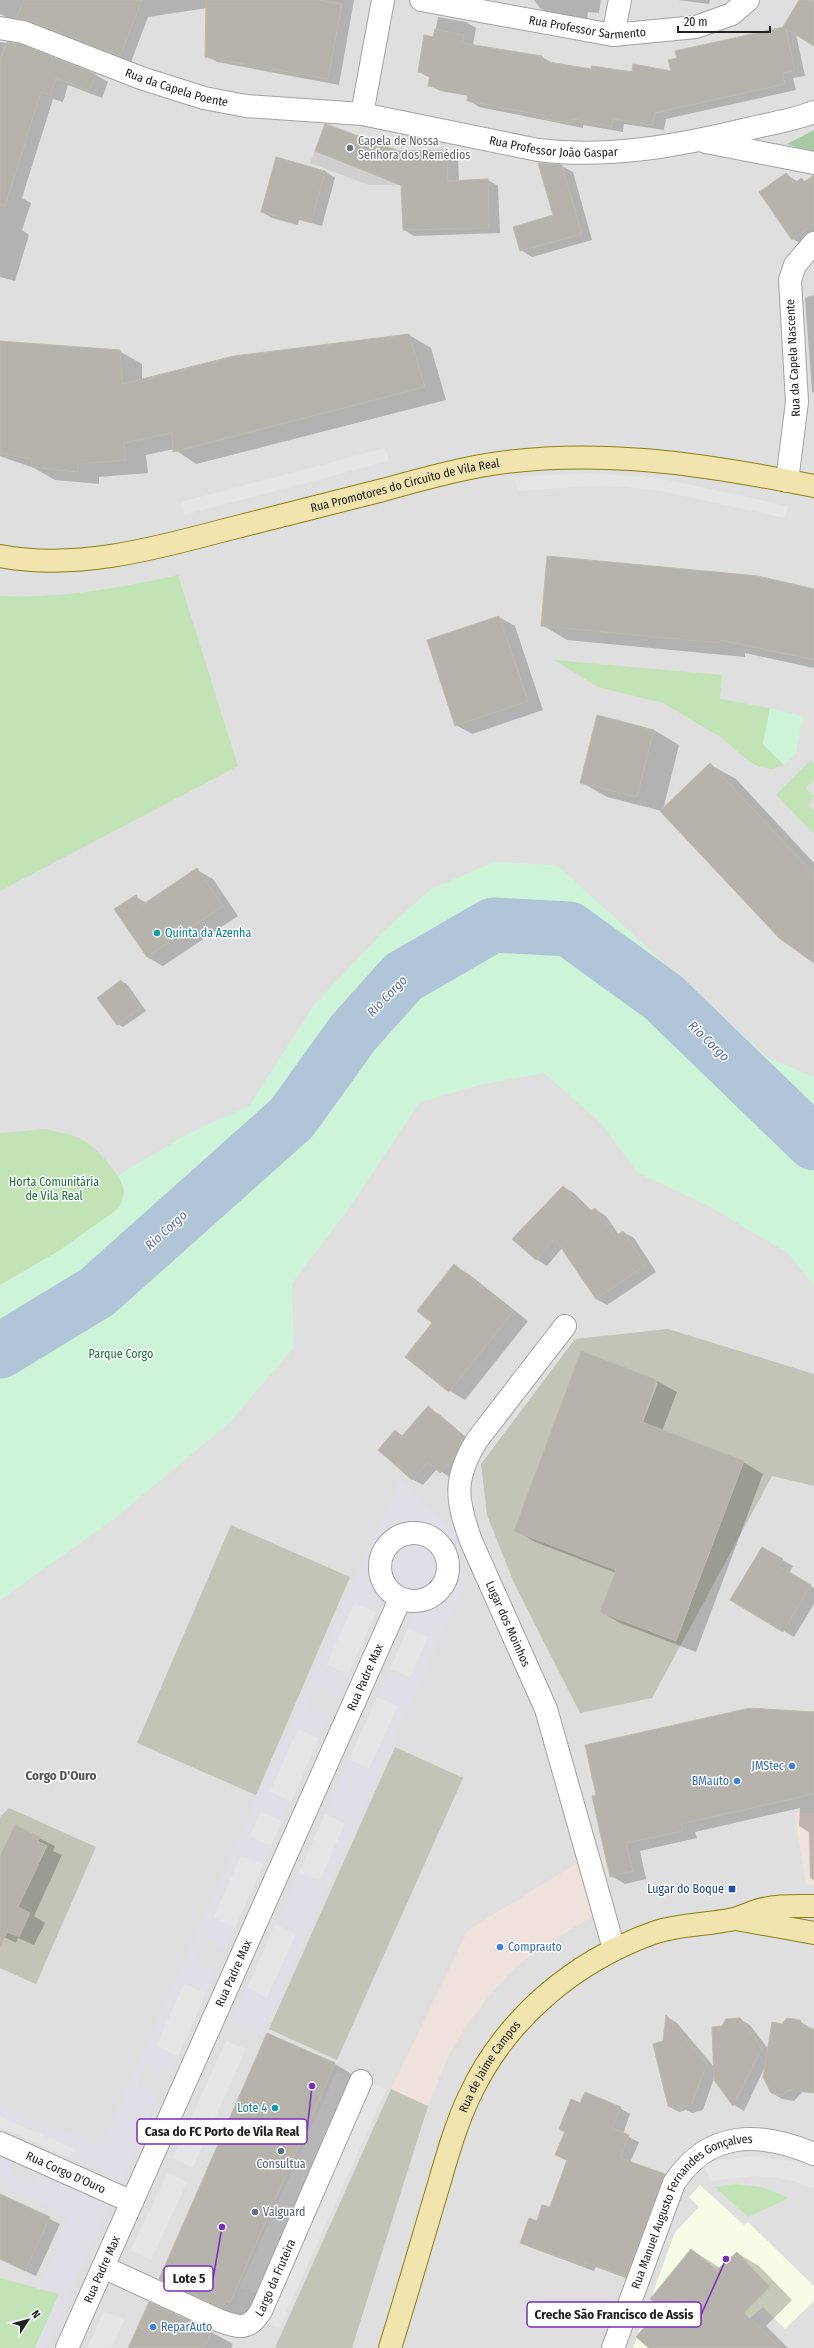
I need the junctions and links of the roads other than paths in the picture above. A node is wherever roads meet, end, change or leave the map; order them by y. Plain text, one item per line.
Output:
1 (383, 0) edge
2 (421, 0) edge
3 (620, 0) edge
4 (748, 0) edge
5 (0, 28) edge
6 (613, 35) junction
7 (814, 112) edge
8 (362, 114) junction
9 (699, 141) junction
10 (814, 162) edge
11 (814, 243) edge
12 (787, 481) junction
13 (814, 486) edge
14 (0, 556) edge
15 (566, 1326) dead end
16 (400, 1599) dead end
17 (814, 1906) edge
18 (735, 1919) junction
19 (814, 1933) edge
20 (614, 1949) junction
21 (361, 2081) dead end
22 (0, 2143) edge
23 (814, 2154) edge
24 (132, 2202) junction
25 (103, 2267) junction
26 (67, 2348) edge
27 (390, 2348) edge
28 (612, 2348) edge

1 - 8 street
2 - 6 street, Rua Professor Sarmento
3 - 6 street
4 - 6 street, Rua Professor Sarmento
5 - 8 street, Rua da Capela Poente
7 - 9 street
8 - 9 street, Rua Professor João Gaspar
9 - 10 street
11 - 12 street, Rua da Capela Nascente
12 - 13 main road, Rua Promotores do Circuito de Vila Real
12 - 14 main road, Rua Promotores do Circuito de Vila Real
15 - 20 street, Lugar dos Moinhos
16 - 24 street, Rua Padre Max
17 - 18 main road
18 - 19 main road
18 - 20 main road, Rua de Jaime Campos
20 - 27 main road, Rua de Jaime Campos
21 - 25 street, Largo da Fruteira
22 - 24 street, Rua Corgo D'Ouro
23 - 28 street, Rua Manuel Augusto Fernandes Gonçalves
24 - 25 street, Rua Padre Max
25 - 26 street, Rua Padre Max

